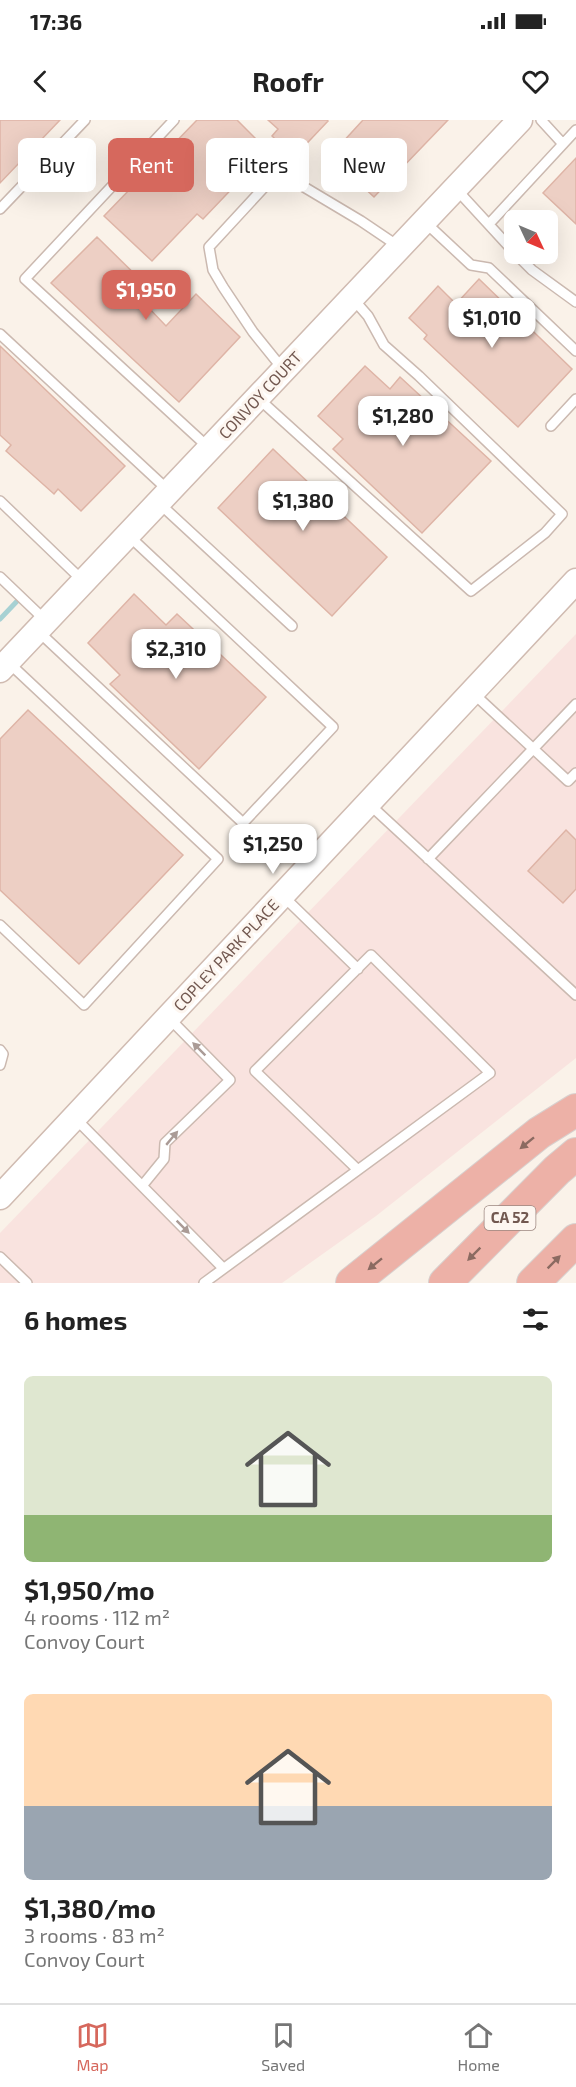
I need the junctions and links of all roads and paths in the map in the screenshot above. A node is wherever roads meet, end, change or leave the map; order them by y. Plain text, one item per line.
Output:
1 (84, 120) edge
2 (174, 120) edge
3 (520, 120) edge
4 (541, 120) edge
5 (576, 130) edge
6 (563, 144) junction
7 (455, 189) junction
8 (0, 209) edge
9 (424, 221) junction
10 (489, 224) junction
11 (504, 241) edge
12 (400, 247) junction
13 (526, 264) edge
14 (352, 298) junction
15 (576, 302) edge
16 (0, 334) edge
17 (576, 351) edge
18 (284, 370) junction
19 (258, 397) junction
20 (576, 399) edge
21 (551, 426) dead end
22 (209, 448) junction
23 (164, 497) junction
24 (0, 501) edge
25 (128, 535) junction
26 (0, 577) edge
27 (83, 581) junction
28 (576, 582) edge
29 (42, 626) junction
30 (292, 626) dead end
31 (4, 665) edge
32 (472, 692) junction
33 (576, 704) edge
34 (532, 748) junction
35 (576, 773) edge
36 (568, 781) junction
37 (576, 789) edge
38 (368, 803) junction
39 (428, 858) junction
40 (282, 895) junction
41 (0, 925) edge
42 (358, 969) junction
43 (576, 995) edge
44 (168, 1017) junction
45 (0, 1050) edge
46 (0, 1065) edge
47 (576, 1110) edge
48 (74, 1117) junction
49 (576, 1154) edge
50 (358, 1170) junction
51 (142, 1186) junction
52 (0, 1197) edge
53 (576, 1240) edge
54 (0, 1257) edge
55 (223, 1268) junction
56 (27, 1283) edge
57 (204, 1283) edge
58 (352, 1283) edge
59 (445, 1283) edge
60 (533, 1283) edge

1 - 8 lane
2 - 22 lane
3 - 7 main road, CONVOY COURT
4 - 6 lane
5 - 6 lane
6 - 10 lane
7 - 9 main road, CONVOY COURT
7 - 10 lane
9 - 12 main road, CONVOY COURT
9 - 17 lane
10 - 11 lane
12 - 14 main road, CONVOY COURT
12 - 18 lane
13 - 15 lane
14 - 18 main road, CONVOY COURT
14 - 19 lane
16 - 23 lane
18 - 19 main road, CONVOY COURT
19 - 22 main road, CONVOY COURT
20 - 21 lane
22 - 23 main road, CONVOY COURT
23 - 25 main road, CONVOY COURT
23 - 30 lane
24 - 27 lane
25 - 27 main road, CONVOY COURT
25 - 29 lane
26 - 29 lane
27 - 29 main road, CONVOY COURT
28 - 32 main road, COPLEY PARK PLACE
29 - 31 main road, CONVOY COURT
31 - 41 lane
32 - 34 lane
32 - 38 main road, COPLEY PARK PLACE
33 - 34 lane
34 - 36 lane
34 - 39 lane
35 - 36 lane
36 - 37 lane
38 - 39 lane
38 - 40 main road, COPLEY PARK PLACE
39 - 43 lane
40 - 42 lane
40 - 44 main road, COPLEY PARK PLACE
42 - 50 lane
42 - 50 lane
44 - 48 main road, COPLEY PARK PLACE
51 -> 44 lane
45 - 46 lane
47 -> 58 highway
48 - 51 lane
48 - 52 main road, COPLEY PARK PLACE
49 -> 59 highway, CA 52
50 - 55 lane
51 -> 55 lane
60 -> 53 highway
54 - 56 lane
55 - 57 lane

